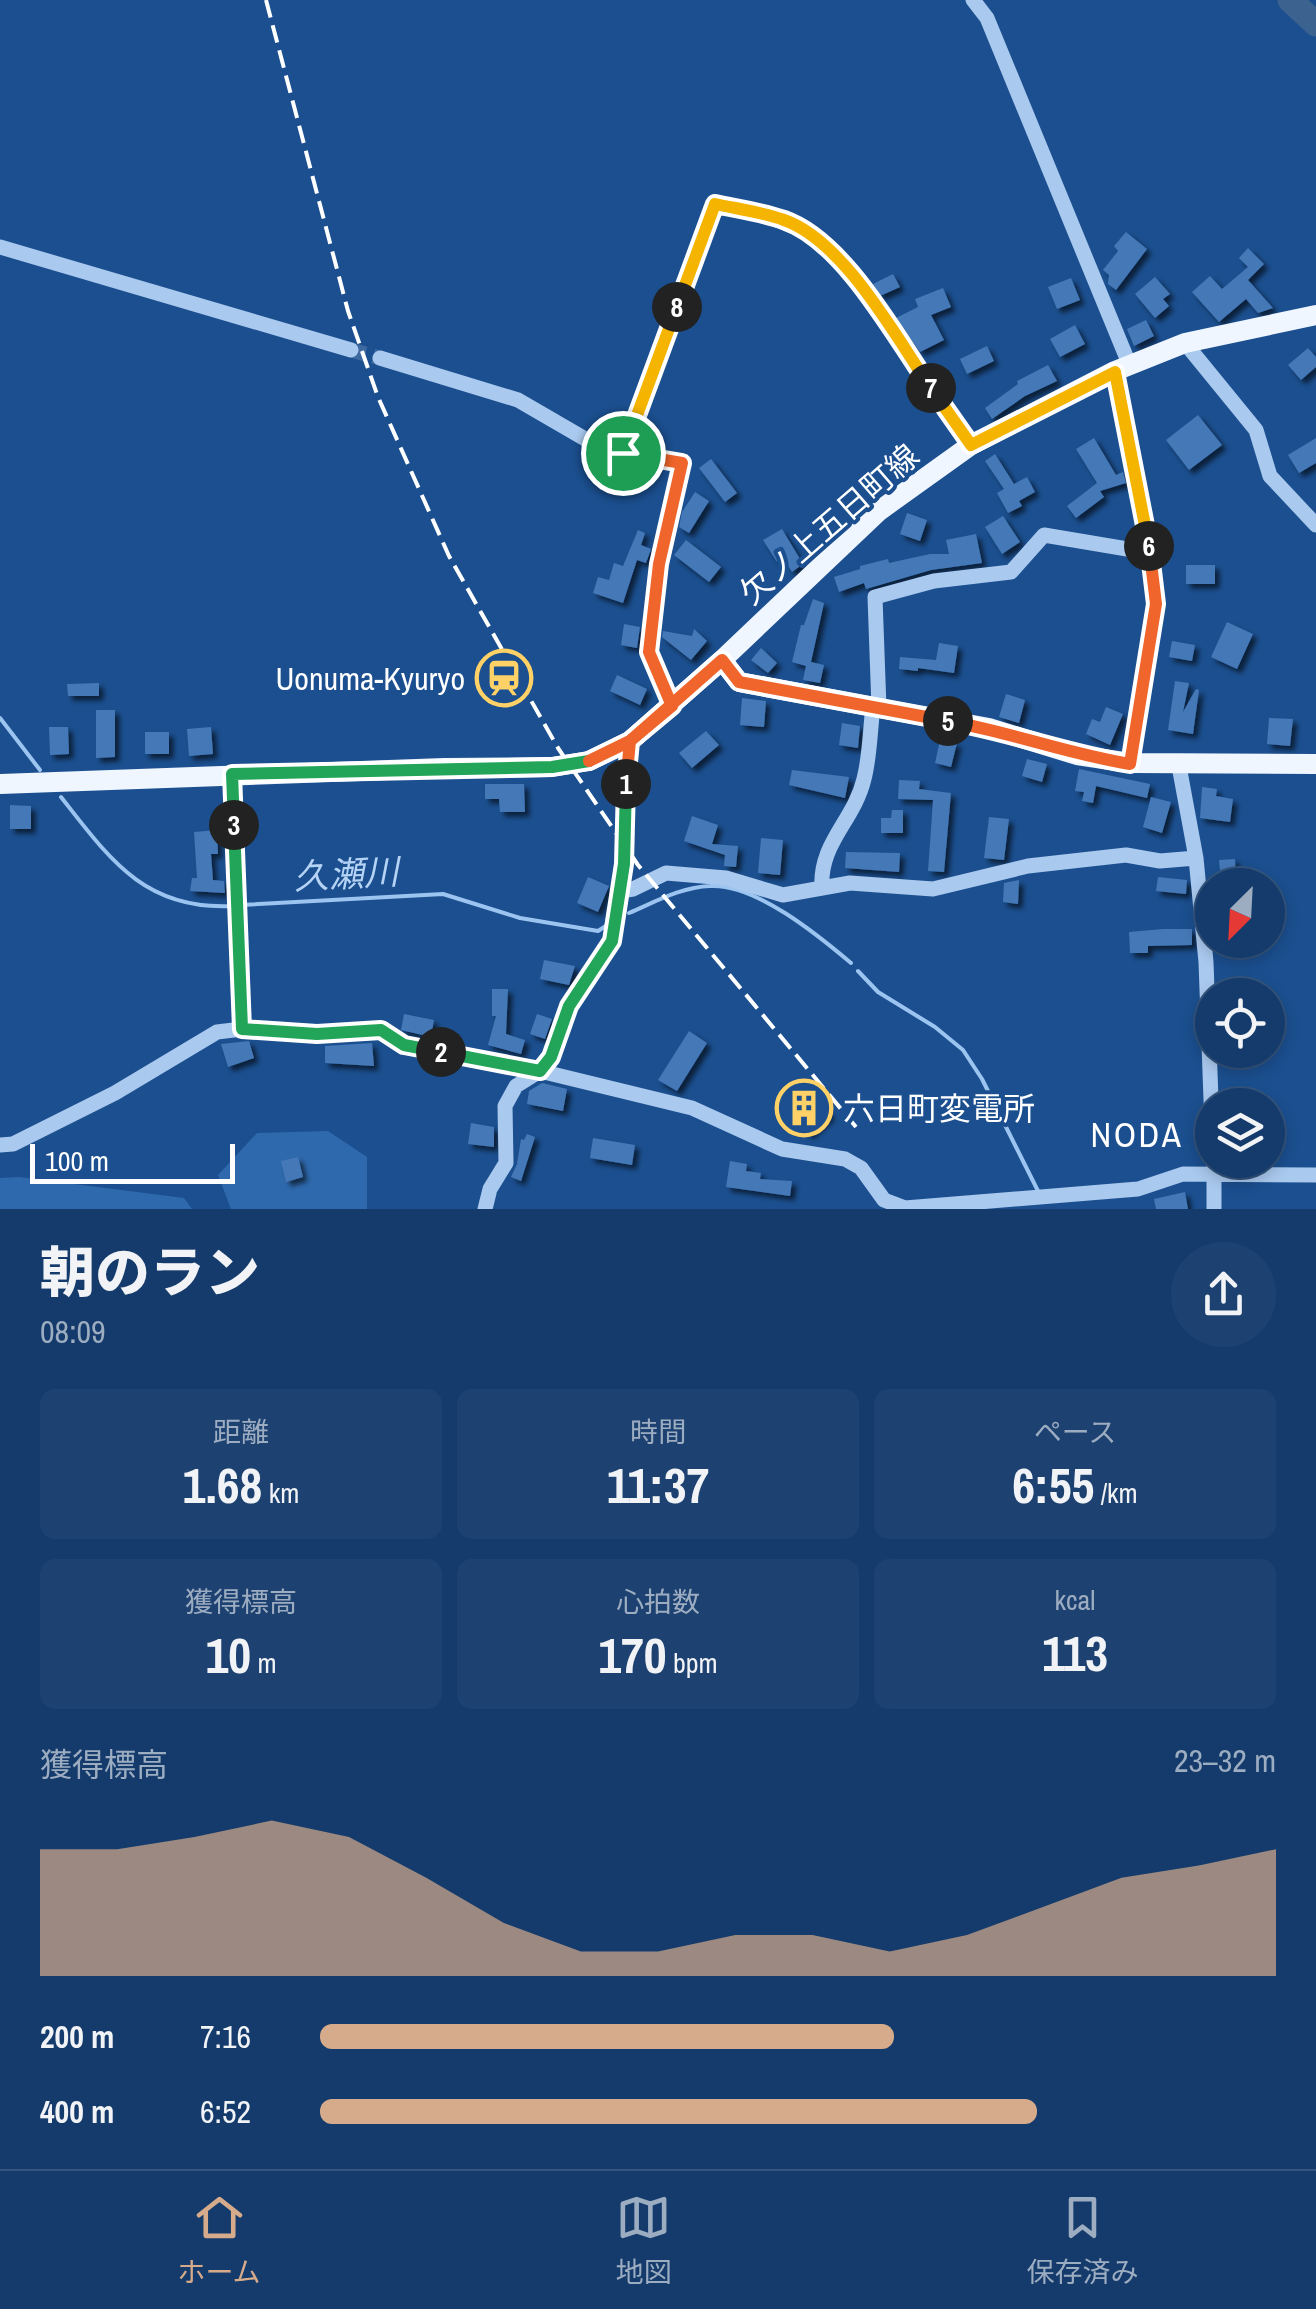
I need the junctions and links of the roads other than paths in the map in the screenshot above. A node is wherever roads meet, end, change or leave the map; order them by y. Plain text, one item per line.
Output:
1 (973, 0) edge
2 (0, 247) edge
3 (1316, 315) edge
4 (1185, 342) junction
5 (351, 350) tunnel mouth
6 (380, 358) tunnel mouth
7 (1123, 369) junction
8 (971, 445) junction
9 (623, 453) junction
10 (1316, 526) edge
11 (1151, 553) junction
12 (722, 660) junction
13 (672, 706) junction
14 (876, 708) junction
15 (630, 741) junction
16 (1130, 764) junction
17 (1316, 764) edge
18 (1178, 766) junction
19 (232, 774) junction
20 (0, 784) edge
21 (1196, 858) junction
22 (822, 888) junction
23 (621, 891) junction
24 (242, 1029) junction
25 (540, 1071) junction
26 (1211, 1088) edge
27 (0, 1146) edge
28 (1195, 1172) edge
29 (1285, 1173) edge
30 (1316, 1175) edge
31 (1213, 1178) edge
32 (485, 1209) edge
33 (1214, 1209) edge

1 - 7 street
2 - 5 street
3 - 4 main road, 欠ノ上五日町線
4 - 7 main road, 欠ノ上五日町線
4 - 10 street
6 - 9 street
7 - 8 main road, 欠ノ上五日町線
7 - 11 street
8 - 9 street
8 - 12 main road, 欠ノ上五日町線
9 - 13 street
11 - 14 street
11 - 16 street
12 - 13 main road, 欠ノ上五日町線
12 - 14 main road
13 - 15 main road, 欠ノ上五日町線
14 - 16 main road
14 - 22 street
15 - 19 main road, 欠ノ上五日町線
15 - 23 street
16 - 18 main road
17 - 18 main road
18 - 21 street
19 - 20 main road, 欠ノ上五日町線
19 - 24 street
21 - 22 street
21 - 26 street
22 - 23 street
23 - 25 street
24 - 25 street
24 - 27 street
25 - 28 street
25 - 32 street
29 - 30 street
31 - 33 street

